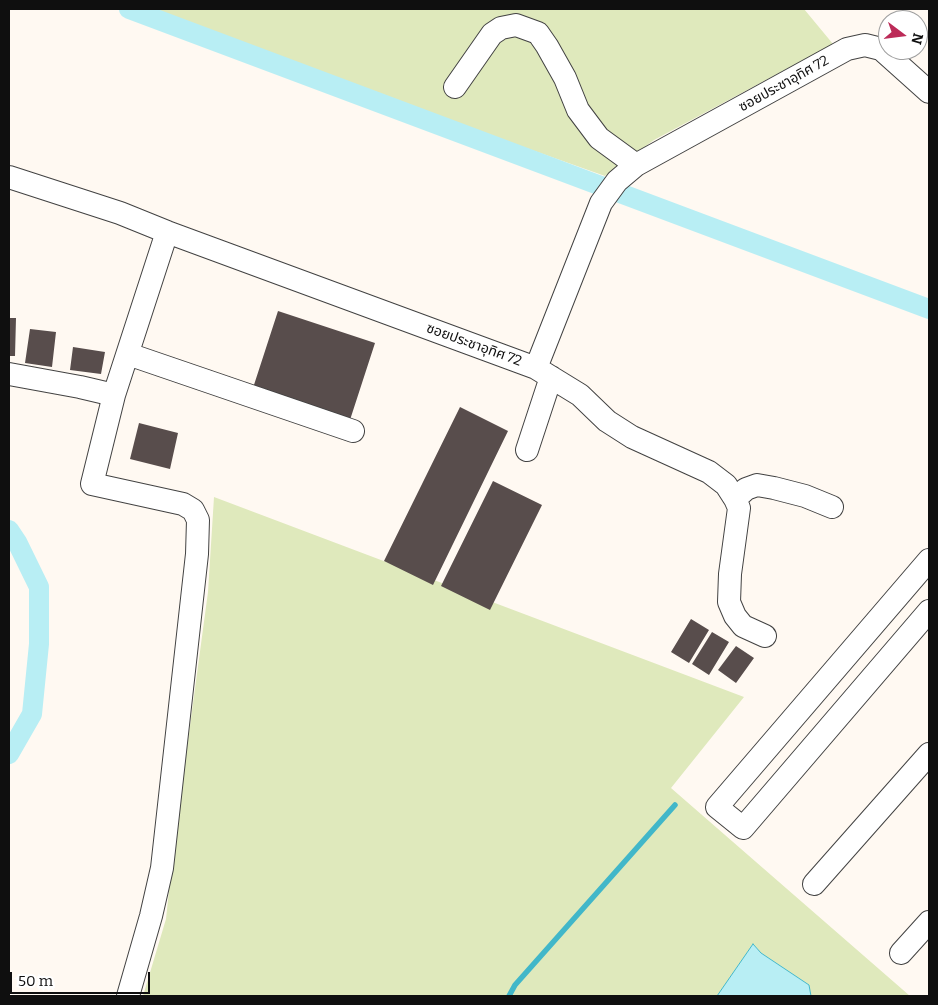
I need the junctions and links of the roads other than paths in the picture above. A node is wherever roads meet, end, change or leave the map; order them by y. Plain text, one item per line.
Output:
1 (455, 87) dead end
2 (929, 92) edge
3 (636, 165) junction
4 (9, 177) edge
5 (167, 232) junction
6 (128, 354) junction
7 (544, 373) junction
8 (9, 374) edge
9 (114, 395) junction
10 (353, 431) dead end
11 (527, 450) dead end
12 (735, 499) junction
13 (832, 507) dead end
14 (929, 560) edge
15 (929, 611) edge
16 (765, 636) dead end
17 (929, 756) edge
18 (814, 884) dead end
19 (929, 922) edge
20 (901, 954) dead end
21 (128, 996) edge

1 - 3 street
2 - 3 street, ซอยประชาอุทิศ 72
3 - 7 street, ซอยประชาอุทิศ 72
4 - 5 street, ซอยประชาอุทิศ 72
5 - 6 street
5 - 7 street, ซอยประชาอุทิศ 72
6 - 9 street
6 - 10 street
7 - 11 street
7 - 12 street
8 - 9 street
9 - 21 street
12 - 13 street
12 - 16 street
14 - 15 street
17 - 18 street
19 - 20 street

